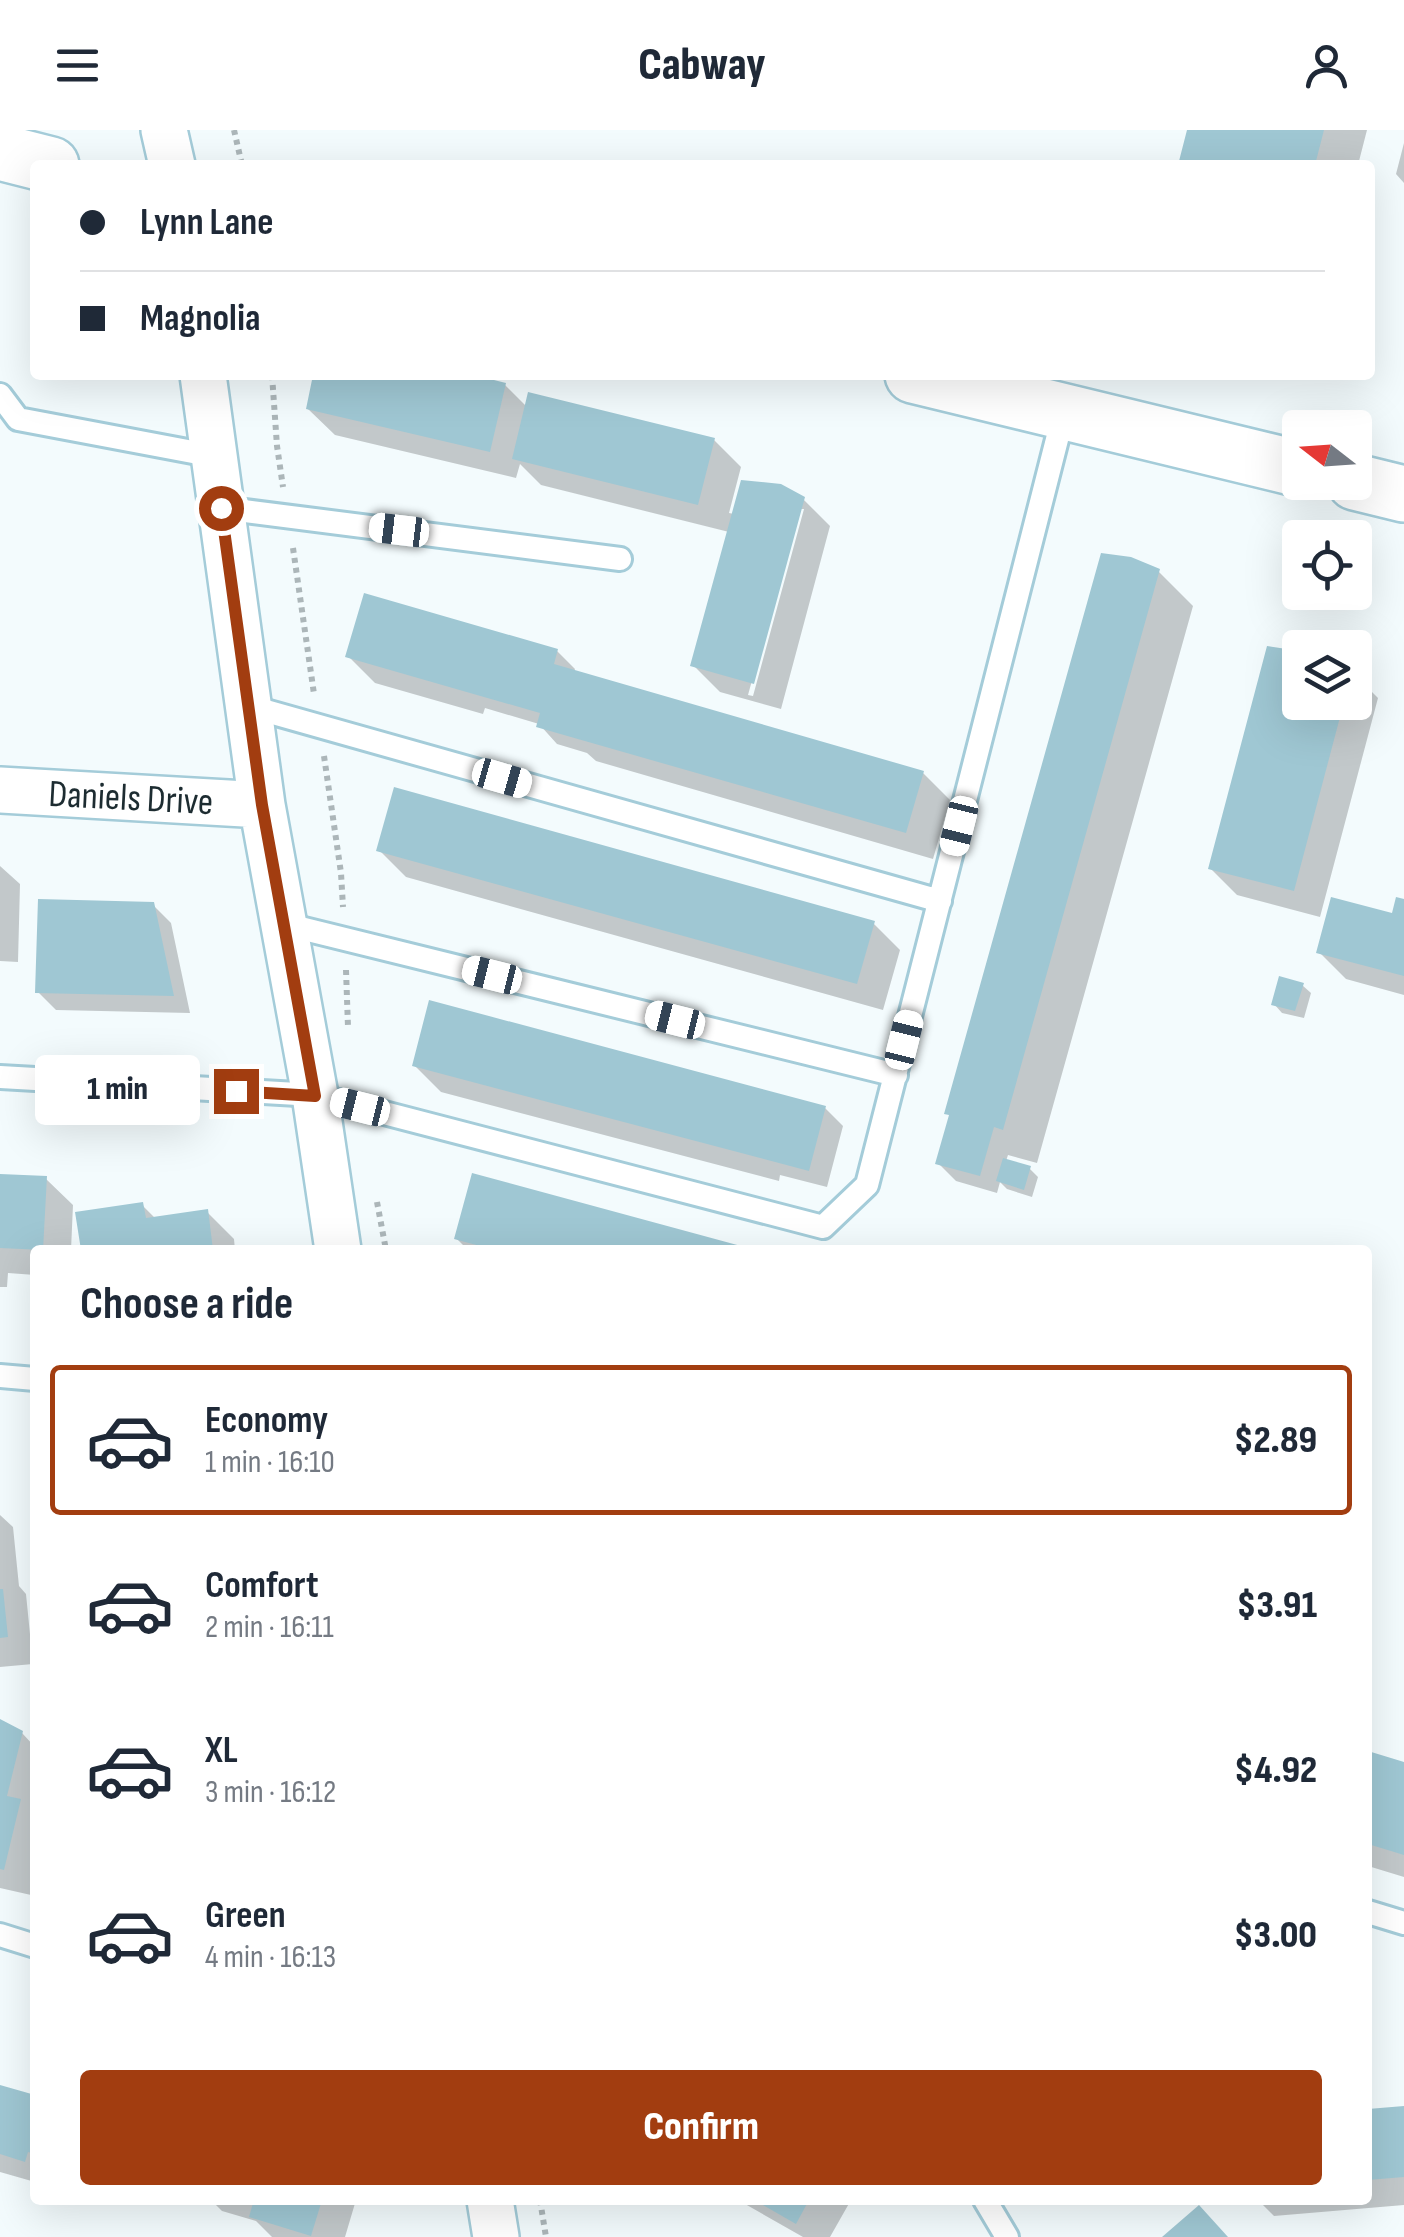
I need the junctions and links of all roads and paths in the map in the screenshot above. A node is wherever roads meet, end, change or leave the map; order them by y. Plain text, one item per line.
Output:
1 (164, 130) edge
2 (234, 130) edge
3 (0, 152) edge
4 (31, 160) edge
5 (171, 160) edge
6 (241, 160) edge
7 (204, 380) edge
8 (272, 380) edge
9 (933, 380) edge
10 (0, 395) edge
11 (1064, 412) junction
12 (214, 456) junction
13 (1282, 465) edge
14 (1372, 486) edge
15 (1404, 494) edge
16 (221, 508) junction
17 (288, 516) junction
18 (620, 558) dead end
19 (248, 706) junction
20 (319, 726) junction
21 (0, 790) edge
22 (262, 805) junction
23 (940, 901) junction
24 (284, 924) junction
25 (344, 939) junction
26 (348, 1030) dead end
27 (896, 1075) junction
28 (0, 1076) edge
29 (315, 1096) junction
30 (376, 1196) dead end
31 (337, 1245) edge
32 (385, 1245) edge
33 (0, 1376) edge
34 (30, 1379) edge
35 (1372, 1913) edge
36 (1404, 1924) edge
37 (0, 1935) edge
38 (30, 1944) edge
39 (491, 2205) edge
40 (541, 2205) edge
41 (988, 2205) edge
42 (496, 2237) edge
43 (546, 2237) edge
44 (1007, 2237) edge

1 - 5 street
2 - 6 path
3 - 4 main road
7 - 12 street
8 - 17 path
9 - 11 main road
10 - 12 lane
11 - 13 main road
11 - 23 lane
12 - 16 street
14 - 15 main road
16 - 17 lane
16 - 19 street
17 - 18 lane
17 - 20 path
19 - 20 lane
19 - 22 street
20 - 23 lane
20 - 25 path
21 - 22 street, Daniels Drive
22 - 24 street
23 - 27 lane
24 - 25 lane
24 - 29 street
25 - 26 path
25 - 27 lane
27 - 29 lane
28 - 29 lane
29 - 31 street
30 - 32 path
33 - 34 lane
35 - 36 lane
37 - 38 lane
39 - 42 street
40 - 43 path
41 - 44 lane

